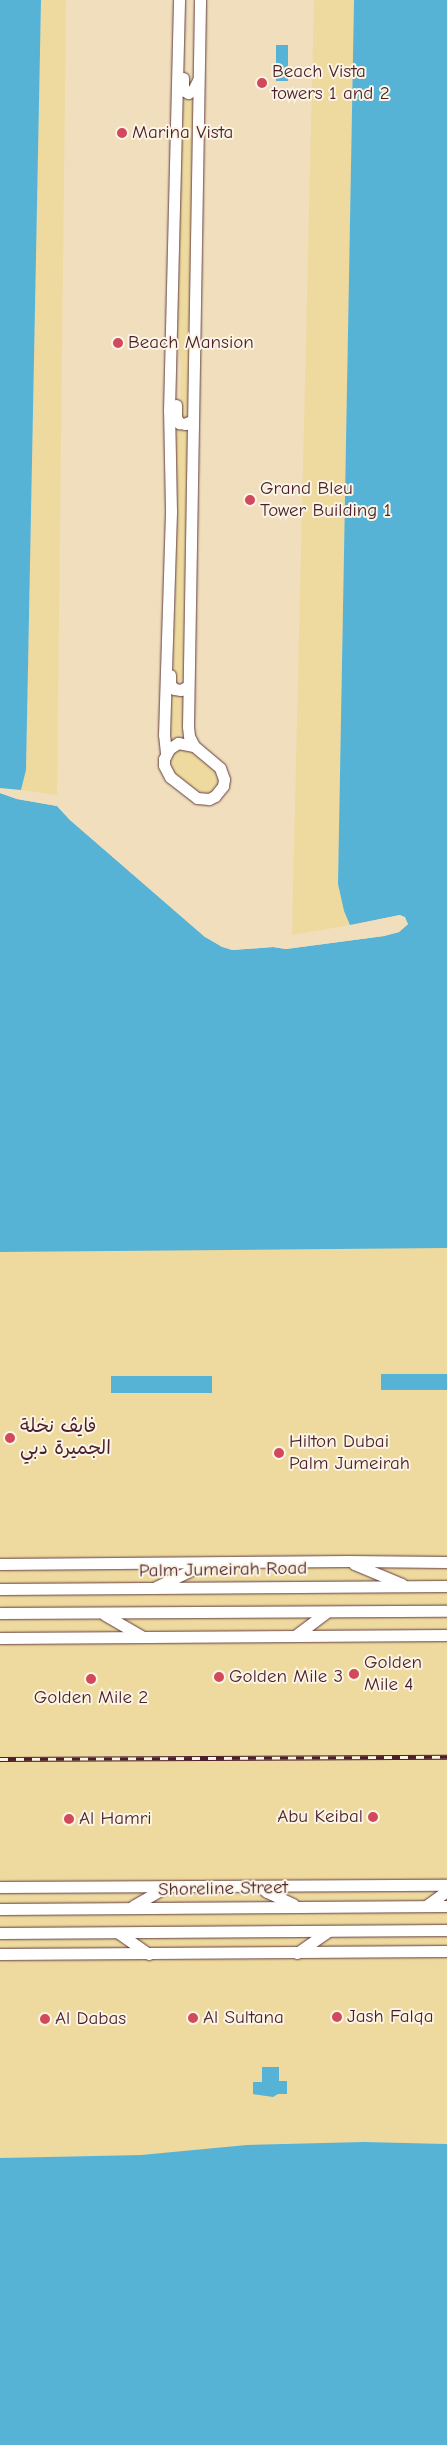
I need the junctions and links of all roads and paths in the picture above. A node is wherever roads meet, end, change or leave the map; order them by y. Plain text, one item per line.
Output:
1 (178, 0) edge
2 (200, 0) edge
3 (178, 52) junction
4 (198, 79) junction
5 (170, 347) junction
6 (204, 372) dead end
7 (194, 386) junction
8 (193, 420) junction
9 (192, 483) junction
10 (202, 497) dead end
11 (167, 654) junction
12 (188, 686) junction
13 (194, 746) junction
14 (166, 754) junction
15 (348, 1561) junction
16 (447, 1562) edge
17 (206, 1563) junction
18 (0, 1564) edge
19 (406, 1585) junction
20 (447, 1586) edge
21 (1, 1588) edge
22 (152, 1588) junction
23 (447, 1611) edge
24 (327, 1612) junction
25 (0, 1613) edge
26 (103, 1614) junction
27 (447, 1635) edge
28 (295, 1636) junction
29 (143, 1637) junction
30 (0, 1638) edge
31 (447, 1884) edge
32 (0, 1886) edge
33 (259, 1886) junction
34 (165, 1887) junction
35 (447, 1891) edge
36 (296, 1906) junction
37 (426, 1906) junction
38 (447, 1906) edge
39 (131, 1907) junction
40 (0, 1909) edge
41 (447, 1930) edge
42 (328, 1931) junction
43 (0, 1933) edge
44 (120, 1934) junction
45 (447, 1951) edge
46 (297, 1953) junction
47 (0, 1954) edge
48 (149, 1954) junction

1 - 3 street
2 - 4 street
3 - 4 street
3 - 5 street
4 - 7 street
5 - 8 street
5 - 11 street
6 - 7 street
7 - 8 street
8 - 9 street
9 - 10 street
9 - 12 street
11 - 12 street
11 - 14 street
12 - 13 street
13 - 14 street
13 - 14 street
15 - 16 street
15 - 17 street
15 - 19 street
17 - 18 street
17 - 22 street
19 - 20 street, Palm Jumeirah Road
19 - 22 street, Palm Jumeirah Road
21 - 22 street, Palm Jumeirah Road
23 - 24 street
24 - 26 street
24 - 28 street
25 - 26 street
26 - 29 street
27 - 28 street
28 - 29 street
29 - 30 street
31 - 33 street
32 - 34 street
33 - 34 street
33 - 36 street
34 - 39 street
35 - 37 street
36 - 37 street, Shoreline Street
36 - 39 street, Shoreline Street
37 - 38 street, Shoreline Street
39 - 40 street, Shoreline Street
41 - 42 street
42 - 44 street
42 - 46 street
43 - 44 street
44 - 48 street
45 - 46 street
46 - 48 street
47 - 48 street

